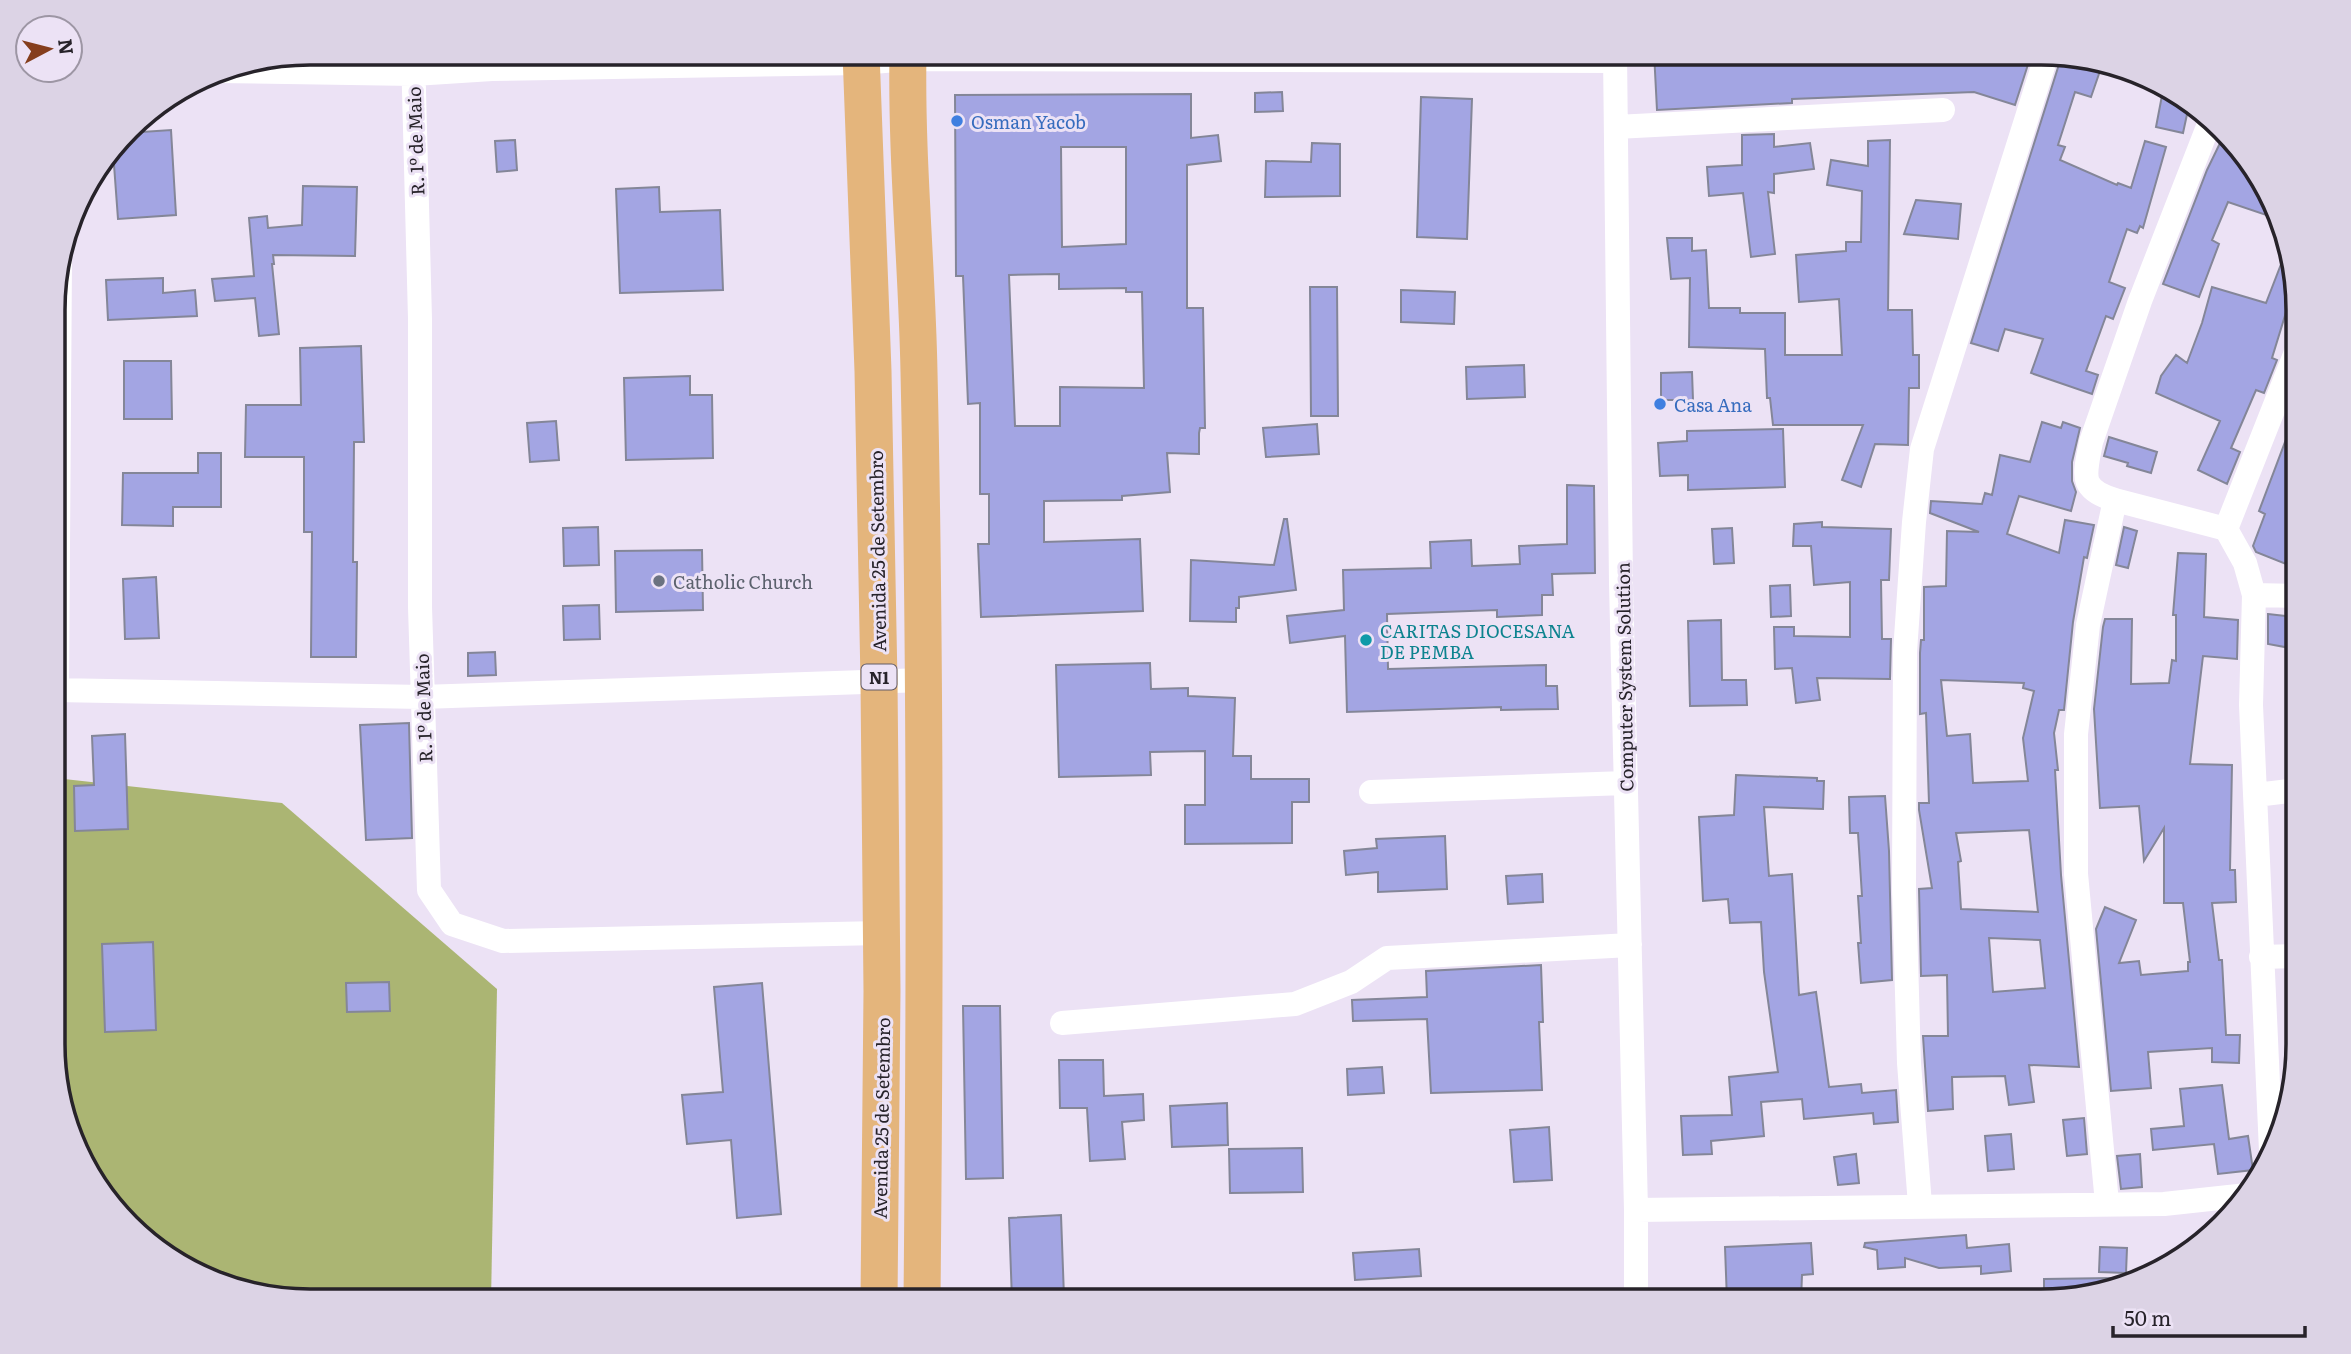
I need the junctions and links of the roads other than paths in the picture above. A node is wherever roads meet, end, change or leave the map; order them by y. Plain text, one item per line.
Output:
1 (364, 65) edge
2 (414, 65) edge
3 (451, 65) edge
4 (612, 65) edge
5 (861, 65) edge
6 (908, 65) edge
7 (1615, 65) edge
8 (2043, 65) edge
9 (261, 69) edge
10 (1943, 110) dead end
11 (1616, 127) junction
12 (2207, 129) edge
13 (919, 370) junction
14 (873, 371) junction
15 (2286, 377) edge
16 (2115, 500) junction
17 (2226, 529) junction
18 (2254, 595) junction
19 (2286, 596) edge
20 (923, 680) junction
21 (879, 682) junction
22 (65, 690) edge
23 (422, 697) junction
24 (1626, 783) junction
25 (2286, 791) edge
26 (1371, 792) dead end
27 (2256, 795) junction
28 (881, 933) junction
29 (1630, 944) junction
30 (2286, 956) edge
31 (2261, 957) junction
32 (925, 988) junction
33 (882, 991) junction
34 (1062, 1023) dead end
35 (2270, 1131) edge
36 (2233, 1197) edge
37 (2107, 1203) junction
38 (1920, 1205) junction
39 (1636, 1210) junction
40 (879, 1289) edge
41 (922, 1289) edge
42 (1636, 1289) edge

1 - 9 street
2 - 23 street, R. 1º de Maio
3 - 4 street
5 - 14 highway, Avenida 25 de Setembro / N1
6 - 13 highway
7 - 11 street, Computer System Solution
8 - 38 street
10 - 11 street
11 - 24 street, Computer System Solution
12 - 16 street
13 - 14 highway
13 - 20 highway
14 - 21 highway, Avenida 25 de Setembro / N1
15 - 17 street
16 - 17 street
16 - 37 street
17 - 18 street
18 - 19 street
18 - 27 street
20 - 21 street
20 - 32 highway
21 - 23 street
21 - 28 highway, Avenida 25 de Setembro / N1
22 - 23 street
23 - 28 street, R. 1º de Maio
24 - 26 street
24 - 29 street, Computer System Solution
25 - 27 street
27 - 31 street
28 - 33 highway, Avenida 25 de Setembro / N1
29 - 34 street
29 - 39 street, Computer System Solution
30 - 31 street
31 - 35 street
32 - 33 highway
32 - 41 highway
33 - 40 highway, Avenida 25 de Setembro / N1
36 - 37 street
37 - 38 street
38 - 39 street
39 - 42 street, Computer System Solution

